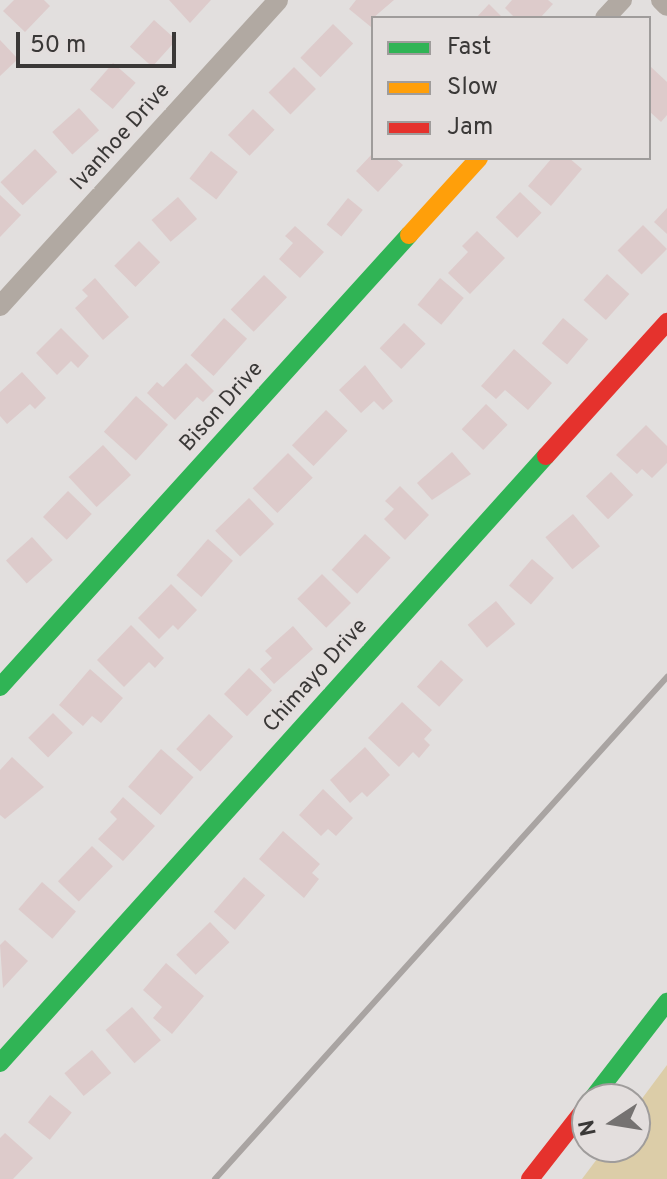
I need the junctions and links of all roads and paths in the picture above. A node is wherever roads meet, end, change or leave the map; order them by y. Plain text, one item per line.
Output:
1 (278, 0) edge
2 (622, 0) edge
3 (661, 0) edge
4 (667, 6) edge
5 (607, 16) edge
6 (477, 160) edge
7 (0, 306) edge
8 (667, 322) edge
9 (0, 687) edge
10 (667, 1002) edge
11 (0, 1063) edge
12 (604, 1083) edge
13 (571, 1126) edge
14 (530, 1179) edge

1 - 7 street, Ivanhoe Drive
2 - 5 street
3 - 4 street
6 - 9 street, Bison Drive
8 - 11 street, Chimayo Drive
10 - 12 street
13 - 14 street

